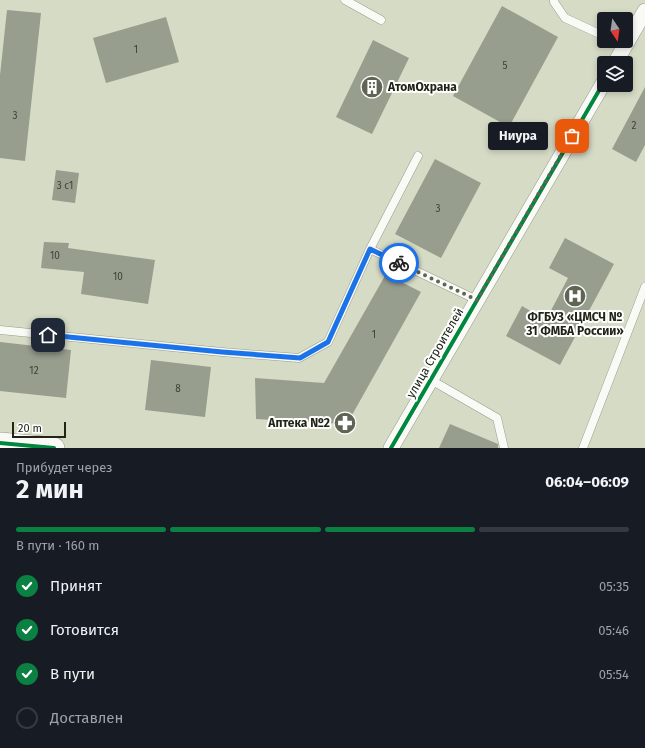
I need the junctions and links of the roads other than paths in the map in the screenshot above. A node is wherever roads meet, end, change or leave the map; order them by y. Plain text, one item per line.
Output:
1 (345, 0) edge
2 (554, 0) edge
3 (645, 11) edge
4 (381, 20) dead end
5 (633, 26) edge
6 (597, 33) edge
7 (598, 92) edge
8 (418, 156) dead end
9 (370, 249) junction
10 (645, 287) edge
11 (477, 300) junction
12 (0, 330) edge
13 (431, 380) junction
14 (0, 443) edge
15 (54, 448) edge
16 (391, 448) edge
17 (504, 448) edge
18 (583, 448) edge

1 - 4 lane
2 - 6 lane
3 - 5 street
7 - 11 street, улица Строителей
8 - 9 lane
9 - 11 lane
9 - 12 lane
10 - 18 lane
11 - 13 street, улица Строителей
13 - 16 street, улица Строителей
13 - 17 lane
14 - 15 street

